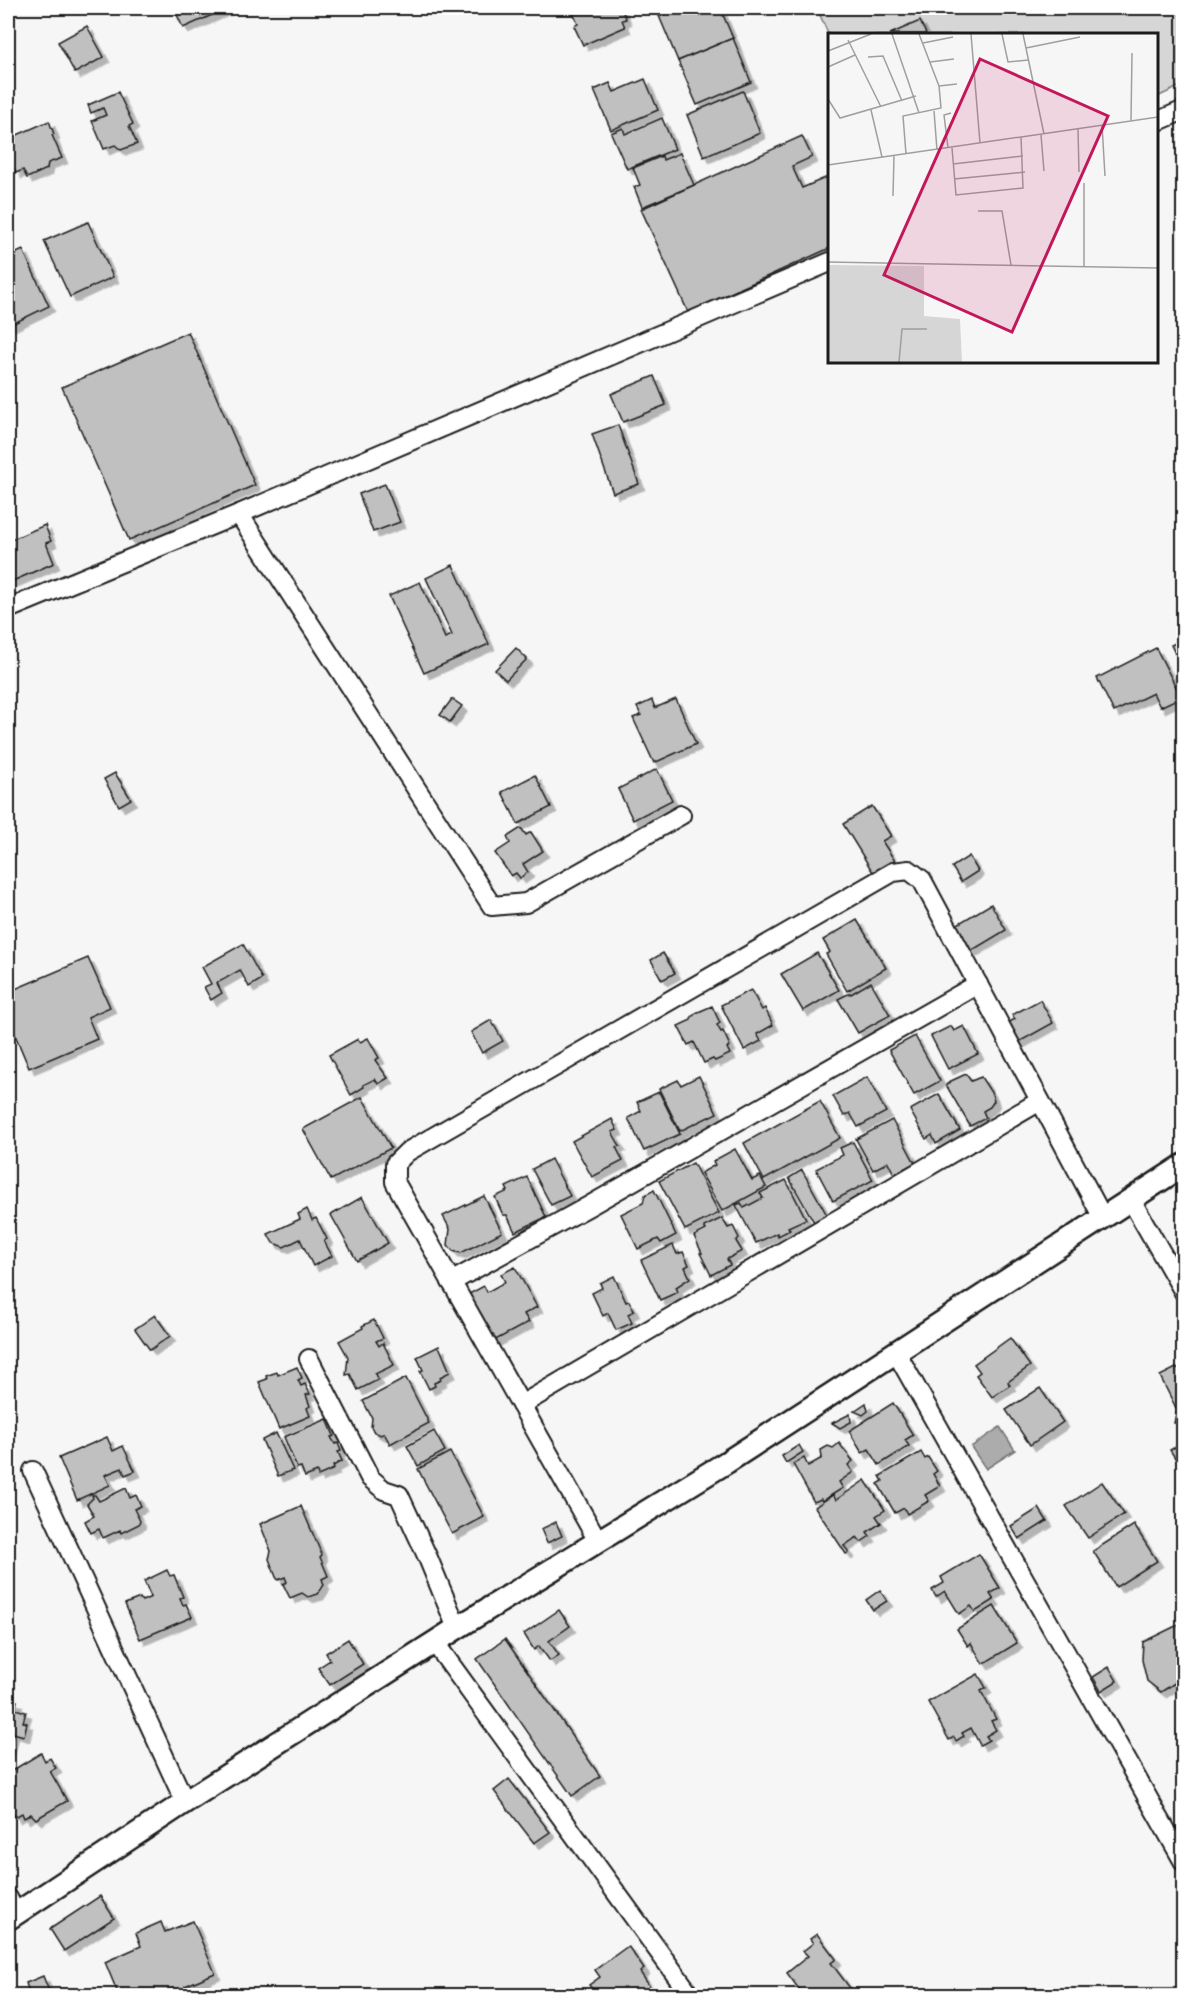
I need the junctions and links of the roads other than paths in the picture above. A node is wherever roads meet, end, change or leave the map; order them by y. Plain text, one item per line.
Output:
1 (1184, 110) edge
2 (1158, 121) edge
3 (828, 263) edge
4 (239, 514) junction
5 (8, 609) edge
6 (681, 815) dead end
7 (978, 984) junction
8 (1040, 1101) junction
9 (1184, 1165) edge
10 (1131, 1200) junction
11 (1103, 1218) junction
12 (451, 1282) junction
13 (1184, 1292) edge
14 (896, 1352) junction
15 (309, 1359) dead end
16 (521, 1405) junction
17 (33, 1471) dead end
18 (598, 1542) junction
19 (457, 1628) junction
20 (435, 1643) junction
21 (185, 1802) junction
22 (1184, 1862) edge
23 (10, 1910) edge
24 (691, 1995) edge

1 - 2 street
3 - 4 street
4 - 5 street
4 - 6 street
7 - 8 street
7 - 12 street
7 - 12 street
8 - 11 street
8 - 16 street
9 - 10 street
10 - 11 street
10 - 13 street
11 - 14 street
12 - 16 street
14 - 18 street
14 - 22 street
15 - 19 street
16 - 18 street
17 - 21 street
18 - 19 street
19 - 20 street
20 - 21 street
20 - 24 street
21 - 23 street

